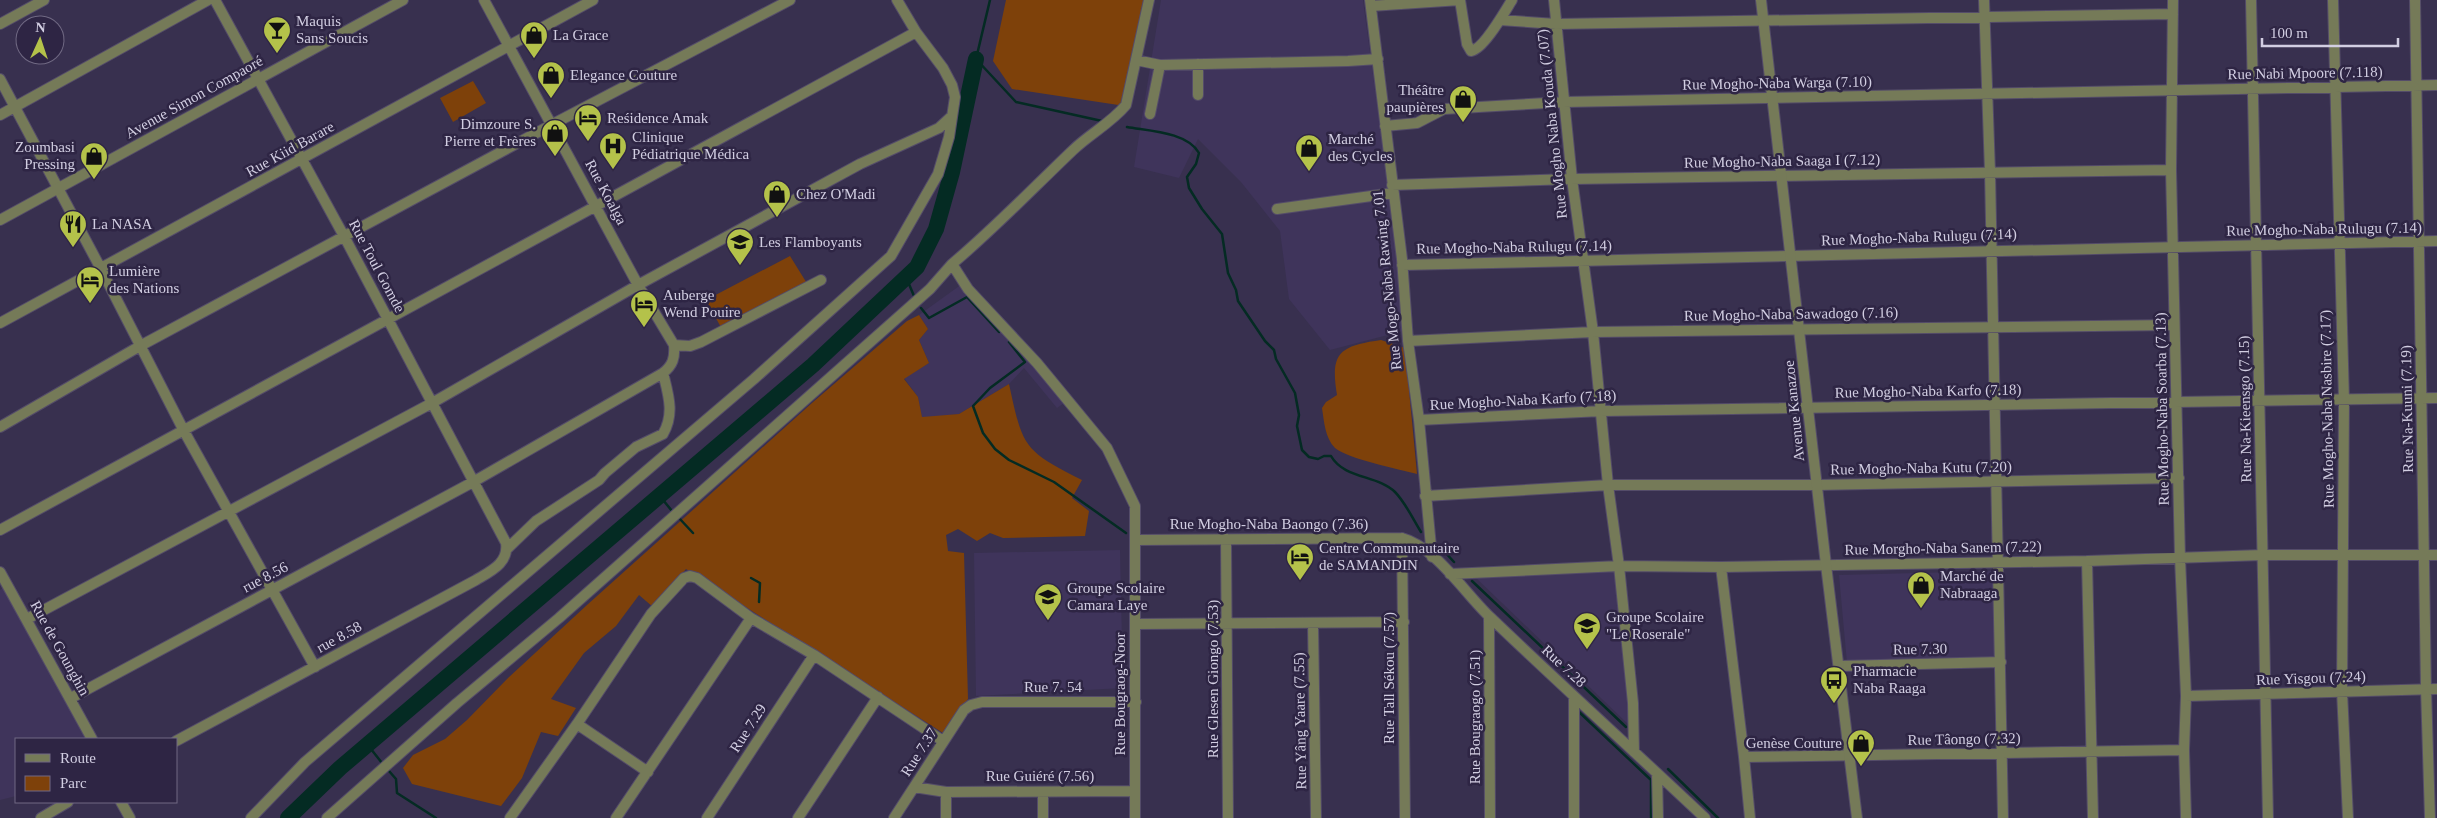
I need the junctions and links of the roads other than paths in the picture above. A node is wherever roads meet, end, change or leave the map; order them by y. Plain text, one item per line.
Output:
1 (44, 0) edge
2 (208, 0) edge
3 (215, 0) edge
4 (403, 0) edge
5 (484, 0) edge
6 (593, 0) edge
7 (790, 0) edge
8 (897, 0) edge
9 (1149, 0) edge
10 (1460, 0) edge
11 (1512, 0) edge
12 (1554, 0) edge
13 (1761, 0) edge
14 (1984, 0) edge
15 (2173, 0) edge
16 (2251, 0) edge
17 (2333, 0) edge
18 (2415, 0) edge
19 (1371, 3) edge
20 (2173, 14) junction
21 (1984, 16) junction
22 (1500, 20) junction
23 (1764, 21) junction
24 (0, 24) edge
25 (1556, 24) junction
26 (916, 32) junction
27 (508, 47) junction
28 (1378, 59) junction
29 (1136, 60) junction
30 (1198, 64) junction
31 (1160, 65) junction
32 (259, 78) junction
33 (0, 79) edge
34 (2437, 84) edge
35 (2416, 86) junction
36 (2336, 87) junction
37 (2253, 89) junction
38 (2173, 91) junction
39 (1986, 94) junction
40 (1198, 95) dead end
41 (1774, 98) junction
42 (1564, 102) junction
43 (15, 107) junction
44 (1150, 114) dead end
45 (0, 115) edge
46 (952, 116) junction
47 (553, 124) junction
48 (1385, 126) junction
49 (302, 160) junction
50 (2172, 170) junction
51 (1990, 172) junction
52 (1782, 176) junction
53 (1572, 179) junction
54 (59, 188) junction
55 (1393, 189) junction
56 (596, 206) junction
57 (1277, 209) dead end
58 (0, 220) edge
59 (345, 238) junction
60 (2437, 241) edge
61 (2419, 242) junction
62 (2340, 244) junction
63 (2257, 246) junction
64 (2174, 248) junction
65 (1992, 250) junction
66 (1791, 256) junction
67 (1584, 261) junction
68 (952, 264) junction
69 (1402, 265) junction
70 (101, 269) junction
71 (821, 280) dead end
72 (638, 285) junction
73 (387, 319) junction
74 (0, 323) edge
75 (2174, 325) junction
76 (1992, 327) junction
77 (1800, 329) junction
78 (1593, 332) junction
79 (1408, 340) junction
80 (674, 345) junction
81 (140, 346) junction
82 (662, 372) junction
83 (2422, 398) junction
84 (2437, 398) edge
85 (2344, 400) junction
86 (2178, 401) junction
87 (2260, 401) junction
88 (432, 404) junction
89 (1994, 405) junction
90 (1809, 408) junction
91 (1602, 411) junction
92 (1419, 420) junction
93 (0, 427) edge
94 (184, 431) junction
95 (2179, 478) junction
96 (1996, 481) junction
97 (473, 482) junction
98 (1608, 485) junction
99 (1817, 485) junction
100 (1425, 496) junction
101 (229, 511) junction
102 (0, 530) edge
103 (1402, 538) junction
104 (1226, 539) junction
105 (1136, 540) junction
106 (507, 549) junction
107 (2262, 554) junction
108 (2437, 555) edge
109 (2343, 556) junction
110 (2425, 556) junction
111 (1432, 557) junction
112 (2180, 558) junction
113 (2087, 561) junction
114 (1998, 562) junction
115 (1826, 565) junction
116 (1619, 566) junction
117 (1721, 567) junction
118 (1450, 574) junction
119 (1, 577) edge
120 (272, 590) junction
121 (1489, 616) junction
122 (751, 618) junction
123 (27, 619) junction
124 (1404, 622) junction
125 (1313, 623) junction
126 (1136, 624) junction
127 (1228, 624) junction
128 (814, 655) junction
129 (2001, 662) junction
130 (1839, 666) junction
131 (315, 667) junction
132 (2426, 689) junction
133 (2437, 689) edge
134 (2342, 691) junction
135 (2265, 695) junction
136 (1574, 696) junction
137 (2186, 696) junction
138 (878, 697) junction
139 (71, 698) junction
140 (1136, 702) junction
141 (971, 705) joint
142 (578, 724) junction
143 (91, 738) edge
144 (178, 740) edge
145 (943, 741) junction
146 (2184, 750) junction
147 (1634, 752) junction
148 (2092, 752) junction
149 (2002, 753) junction
150 (1850, 756) junction
151 (1744, 757) junction
152 (648, 772) junction
153 (1657, 773) junction
154 (914, 787) junction
155 (1134, 790) junction
156 (946, 792) junction
157 (1043, 792) junction
158 (66, 803) edge
159 (122, 803) edge
160 (41, 818) edge
161 (130, 818) edge
162 (251, 818) edge
163 (327, 818) edge
164 (510, 818) edge
165 (616, 818) edge
166 (707, 818) edge
167 (798, 818) edge
168 (894, 818) edge
169 (946, 818) edge
170 (1043, 818) edge
171 (1135, 818) edge
172 (1228, 818) edge
173 (1316, 818) edge
174 (1405, 818) edge
175 (1490, 818) edge
176 (1574, 818) edge
177 (1658, 818) edge
178 (1705, 818) edge
179 (1750, 818) edge
180 (1857, 818) edge
181 (2003, 818) edge
182 (2093, 818) edge
183 (2186, 818) edge
184 (2268, 818) edge
185 (2348, 818) edge
186 (2430, 818) edge

1 - 24 street
2 - 43 street
3 - 32 street, Rue Toul Gomde
4 - 32 street, Avenue Simon Compaoré
5 - 27 street, Rue Koalga
6 - 27 street, Rue Kiid Barare
7 - 47 street
8 - 26 street
9 - 29 street
10 - 19 street
10 - 22 street
11 - 22 street
12 - 25 street, Rue Mogho Naba Kouda (7.07)
13 - 23 street, Avenue Kanazoe
14 - 21 street
15 - 20 street, Rue Mogho-Naba Soarba (7.13)
16 - 37 street, Rue Na-Kieensgo (7.15)
17 - 36 street, Rue Mogho-Naba Nasbire (7.17)
18 - 35 street, Rue Na-Kuuni (7.19)
19 - 28 street, Rue Mogo-Naba Rawing 7.01
20 - 21 street
20 - 38 street, Rue Mogho-Naba Soarba (7.13)
21 - 23 street
21 - 39 street
22 - 25 street
23 - 25 street
23 - 41 street, Avenue Kanazoe
25 - 42 street, Rue Mogho Naba Kouda (7.07)
26 - 46 street
26 - 56 street
27 - 47 street, Rue Koalga
27 - 49 street, Rue Kiid Barare
28 - 30 street
28 - 48 street, Rue Mogo-Naba Rawing 7.01
29 - 31 street
29 - 68 street
30 - 31 street
30 - 40 street
31 - 44 street
32 - 49 street, Rue Toul Gomde
32 - 54 street, Avenue Simon Compaoré
33 - 43 street
34 - 35 street, Rue Nabi Mpoore (7.118)
35 - 36 street, Rue Nabi Mpoore (7.118)
35 - 61 street, Rue Na-Kuuni (7.19)
36 - 37 street, Rue Nabi Mpoore (7.118)
36 - 62 street, Rue Mogho-Naba Nasbire (7.17)
37 - 38 street, Rue Nabi Mpoore (7.118)
37 - 63 street, Rue Na-Kieensgo (7.15)
38 - 39 street, Rue Mogho-Naba Warga (7.10)
38 - 50 street, Rue Mogho-Naba Soarba (7.13)
39 - 41 street, Rue Mogho-Naba Warga (7.10)
39 - 51 street
41 - 42 street, Rue Mogho-Naba Warga (7.10)
41 - 52 street, Avenue Kanazoe
42 - 48 street, Rue Mogho-Naba Warga (7.10)
42 - 53 street, Rue Mogho Naba Kouda (7.07)
43 - 45 street
43 - 54 street
46 - 72 street
46 - 162 street
47 - 56 street, Rue Koalga
47 - 59 street
48 - 55 street, Rue Mogo-Naba Rawing 7.01
49 - 59 street, Rue Toul Gomde
49 - 70 street, Rue Kiid Barare
50 - 51 street, Rue Mogho-Naba Saaga I (7.12)
50 - 64 street, Rue Mogho-Naba Soarba (7.13)
51 - 52 street, Rue Mogho-Naba Saaga I (7.12)
51 - 65 street
52 - 53 street, Rue Mogho-Naba Saaga I (7.12)
52 - 66 street, Avenue Kanazoe
53 - 55 street, Rue Mogho-Naba Saaga I (7.12)
53 - 67 street, Rue Mogho Naba Kouda (7.07)
54 - 58 street, Avenue Simon Compaoré
54 - 70 street
55 - 57 street, Rue Mogho-Naba Saaga I (7.12)
55 - 69 street, Rue Mogo-Naba Rawing 7.01
56 - 72 street, Rue Koalga
56 - 73 street
59 - 73 street, Rue Toul Gomde
59 - 81 street
60 - 61 street, Rue Mogho-Naba Rulugu (7.14)
61 - 62 street, Rue Mogho-Naba Rulugu (7.14)
61 - 83 street, Rue Na-Kuuni (7.19)
62 - 63 street, Rue Mogho-Naba Rulugu (7.14)
62 - 85 street, Rue Mogho-Naba Nasbire (7.17)
63 - 64 street, Rue Mogho-Naba Rulugu (7.14)
63 - 87 street, Rue Na-Kieensgo (7.15)
64 - 65 street, Rue Mogho-Naba Rulugu (7.14)
64 - 75 street, Rue Mogho-Naba Soarba (7.13)
65 - 66 street, Rue Mogho-Naba Rulugu (7.14)
65 - 76 street
66 - 67 street, Rue Mogho-Naba Rulugu (7.14)
66 - 77 street, Avenue Kanazoe
67 - 69 street, Rue Mogho-Naba Rulugu (7.14)
67 - 78 street, Rue Mogho Naba Kouda (7.07)
68 - 105 street, Rue Bougraog-Noor
68 - 163 street
69 - 79 street, Rue Mogo-Naba Rawing 7.01
70 - 74 street, Rue Kiid Barare
70 - 81 street
71 - 80 street
72 - 80 street, Rue Koalga
72 - 88 street
73 - 88 street, Rue Toul Gomde
73 - 94 street
75 - 76 street, Rue Mogho-Naba Sawadogo (7.16)
75 - 86 street, Rue Mogho-Naba Soarba (7.13)
76 - 77 street, Rue Mogho-Naba Sawadogo (7.16)
76 - 89 street
77 - 78 street, Rue Mogho-Naba Sawadogo (7.16)
77 - 90 street, Avenue Kanazoe
78 - 79 street, Rue Mogho-Naba Sawadogo (7.16)
78 - 91 street, Rue Mogho Naba Kouda (7.07)
79 - 92 street, Rue Mogo-Naba Rawing 7.01
80 - 82 street
81 - 93 street
81 - 94 street
82 - 97 street, rue 8.56
82 - 106 street, rue 8.58
83 - 84 street, Rue Mogho-Naba Karfo (7.18)
83 - 85 street, Rue Mogho-Naba Karfo (7.18)
83 - 110 street, Rue Na-Kuuni (7.19)
85 - 87 street, Rue Mogho-Naba Karfo (7.18)
85 - 109 street, Rue Mogho-Naba Nasbire (7.17)
86 - 87 street, Rue Mogho-Naba Karfo (7.18)
86 - 89 street, Rue Mogho-Naba Karfo (7.18)
86 - 95 street, Rue Mogho-Naba Soarba (7.13)
87 - 107 street, Rue Na-Kieensgo (7.15)
88 - 97 street, Rue Toul Gomde
88 - 101 street
89 - 90 street, Rue Mogho-Naba Karfo (7.18)
89 - 96 street
90 - 91 street, Rue Mogho-Naba Karfo (7.18)
90 - 99 street, Avenue Kanazoe
91 - 92 street, Rue Mogho-Naba Karfo (7.18)
91 - 98 street, Rue Mogho Naba Kouda (7.07)
92 - 100 street, Rue Mogo-Naba Rawing 7.01
94 - 101 street
94 - 102 street
95 - 96 street, Rue Mogho-Naba Kutu (7.20)
95 - 112 street, Rue Mogho-Naba Soarba (7.13)
96 - 99 street, Rue Mogho-Naba Kutu (7.20)
96 - 114 street
97 - 106 street, Rue Toul Gomde
97 - 120 street, rue 8.56
98 - 99 street, Rue Mogho-Naba Kutu (7.20)
98 - 100 street, Rue Mogho-Naba Kutu (7.20)
98 - 116 street, Rue Mogho Naba Kouda (7.07)
99 - 115 street, Avenue Kanazoe
100 - 111 street, Rue Mogo-Naba Rawing 7.01
101 - 120 street
101 - 123 street
103 - 104 street, Rue Mogho-Naba Baongo (7.36)
103 - 111 street, Rue 7.28
103 - 124 street, Rue Tall Sékou (7.57)
104 - 105 street, Rue Mogho-Naba Baongo (7.36)
104 - 127 street, Rue Glesen Giongo (7.53)
105 - 126 street, Rue Bougraog-Noor
106 - 131 street, rue 8.58
107 - 109 street, Rue Morgho-Naba Sanem (7.22)
107 - 112 street, Rue Morgho-Naba Sanem (7.22)
107 - 135 street, Rue Na-Kieensgo (7.15)
108 - 110 street, Rue Morgho-Naba Sanem (7.22)
109 - 110 street, Rue Morgho-Naba Sanem (7.22)
109 - 134 street, Rue Mogho-Naba Nasbire (7.17)
110 - 132 street, Rue Na-Kuuni (7.19)
111 - 118 street, Rue 7.28
112 - 113 street, Rue Morgho-Naba Sanem (7.22)
112 - 137 street, Rue Mogho-Naba Soarba (7.13)
113 - 114 street, Rue Morgho-Naba Sanem (7.22)
113 - 148 street
114 - 115 street, Rue Morgho-Naba Sanem (7.22)
114 - 129 street
115 - 117 street, Rue Morgho-Naba Sanem (7.22)
115 - 130 street, Avenue Kanazoe
116 - 117 street, Rue Morgho-Naba Sanem (7.22)
116 - 118 street, Rue Morgho-Naba Sanem (7.22)
116 - 147 street, Rue Mogho Naba Kouda (7.07)
117 - 151 street
118 - 121 street, Rue 7.28
119 - 123 street, Rue de Gounghin
120 - 131 street
120 - 139 street, rue 8.56
121 - 136 street, Rue 7.28
121 - 175 street, Rue Bougraogo (7.51)
122 - 128 street
122 - 142 street
122 - 152 street
123 - 139 street, Rue de Gounghin
124 - 125 street
124 - 174 street, Rue Tall Sékou (7.57)
125 - 127 street
125 - 173 street, Rue Yâng Yaare (7.55)
126 - 127 street
126 - 140 street, Rue Bougraog-Noor
127 - 172 street, Rue Glesen Giongo (7.53)
128 - 138 street
128 - 166 street, Rue 7.29
129 - 130 street, Rue 7.30
129 - 149 street
130 - 150 street, Avenue Kanazoe
131 - 144 street, rue 8.58
132 - 133 street, Rue Yisgou (7.24)
132 - 134 street, Rue Yisgou (7.24)
132 - 186 street, Rue Na-Kuuni (7.19)
134 - 135 street, Rue Yisgou (7.24)
134 - 185 street, Rue Mogho-Naba Nasbire (7.17)
135 - 137 street, Rue Yisgou (7.24)
135 - 184 street, Rue Na-Kieensgo (7.15)
136 - 147 street, Rue 7.28
136 - 176 street
137 - 146 street, Rue Mogho-Naba Soarba (7.13)
138 - 145 street
138 - 167 street
139 - 143 street, Rue de Gounghin
140 - 141 street, Rue 7. 54
140 - 155 street, Rue Bougraog-Noor
141 - 145 street, Rue 7.37
142 - 152 street
142 - 164 street
145 - 154 street, Rue 7.37
146 - 148 street, Rue Tâongo (7.32)
146 - 183 street, Rue Mogho-Naba Soarba (7.13)
147 - 153 street, Rue 7.28
148 - 149 street, Rue Tâongo (7.32)
148 - 182 street
149 - 150 street, Rue Tâongo (7.32)
149 - 181 street
150 - 151 street, Rue Tâongo (7.32)
150 - 180 street, Avenue Kanazoe
151 - 179 street
152 - 165 street
153 - 177 street
153 - 178 street, Rue 7.28
154 - 156 street, Rue Guiéré (7.56)
154 - 168 street, Rue 7.37
155 - 157 street, Rue Guiéré (7.56)
155 - 171 street, Rue Bougraog-Noor
156 - 157 street, Rue Guiéré (7.56)
156 - 169 street
157 - 170 street
158 - 160 street
159 - 161 street

